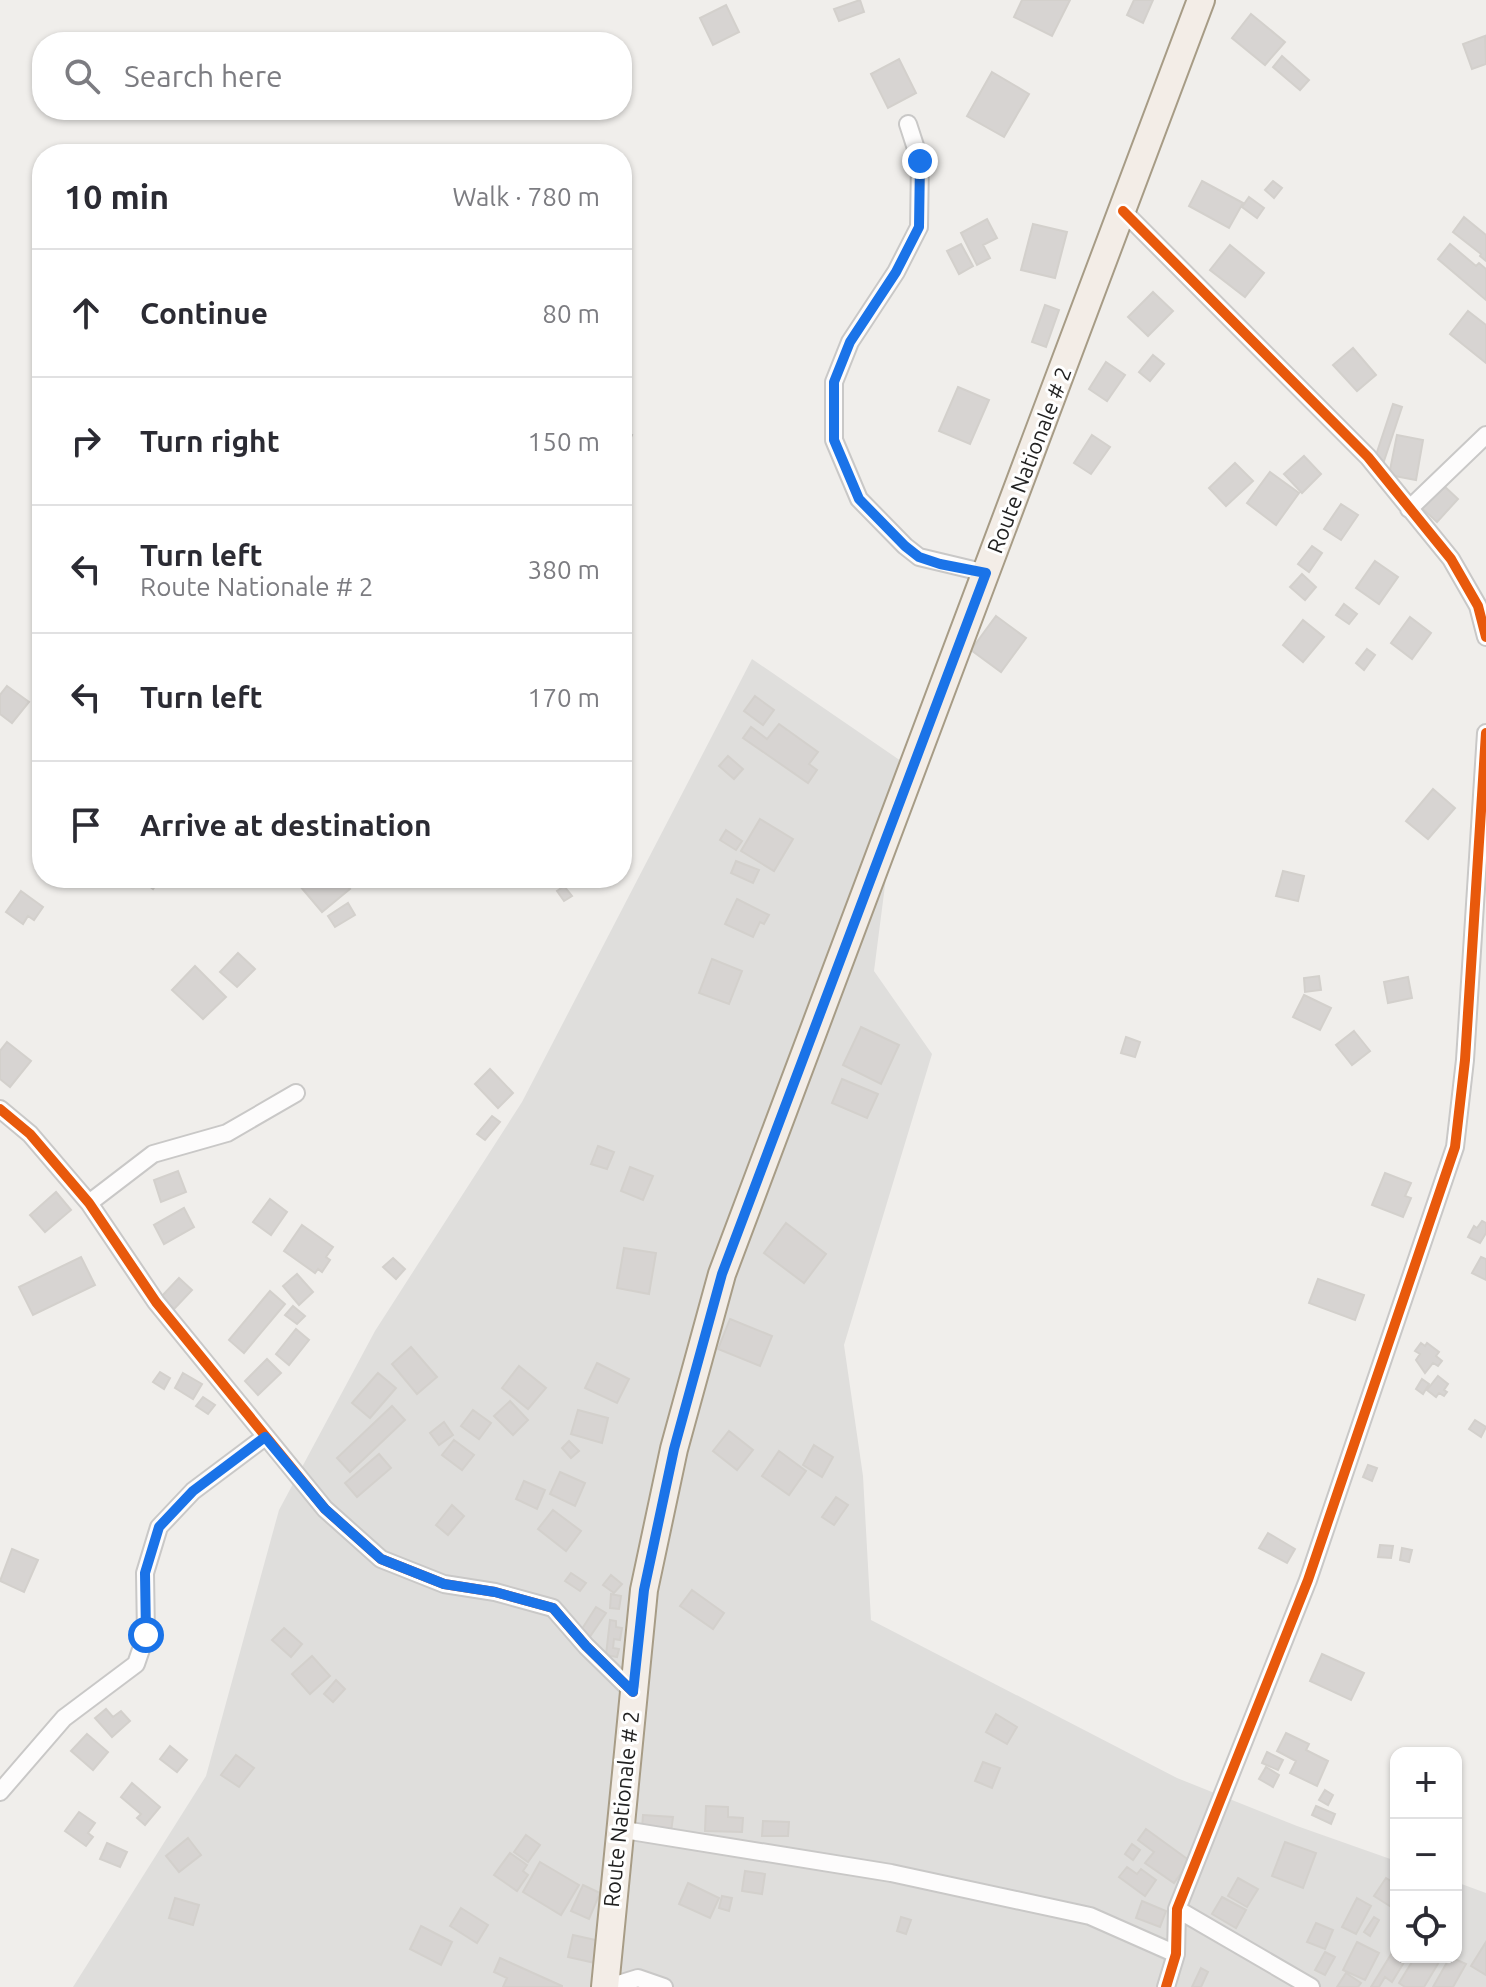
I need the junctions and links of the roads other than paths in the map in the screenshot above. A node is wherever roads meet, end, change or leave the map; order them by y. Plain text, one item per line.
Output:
1 (1201, 0) edge
2 (908, 124) dead end
3 (1123, 211) junction
4 (1486, 435) edge
5 (1409, 509) junction
6 (986, 573) junction
7 (1482, 606) edge
8 (1486, 637) edge
9 (1486, 733) edge
10 (296, 1093) dead end
11 (0, 1109) edge
12 (89, 1203) junction
13 (265, 1437) junction
14 (633, 1692) junction
15 (0, 1792) edge
16 (618, 1829) junction
17 (1177, 1909) junction
18 (1176, 1954) junction
19 (607, 1987) edge
20 (664, 1987) edge
21 (1166, 1987) edge
22 (1311, 1987) edge

1 - 3 main road, Route Nationale # 2
2 - 6 street
3 - 5 street
3 - 6 main road, Route Nationale # 2
4 - 5 street
5 - 7 street
6 - 14 main road, Route Nationale # 2
7 - 8 street
9 - 17 street
10 - 12 street
11 - 12 street
12 - 13 street
13 - 14 street
13 - 15 street
14 - 16 main road, Route Nationale # 2
16 - 18 street
16 - 19 main road, Route Nationale # 2
17 - 18 street
17 - 22 street
18 - 21 street
19 - 20 street

